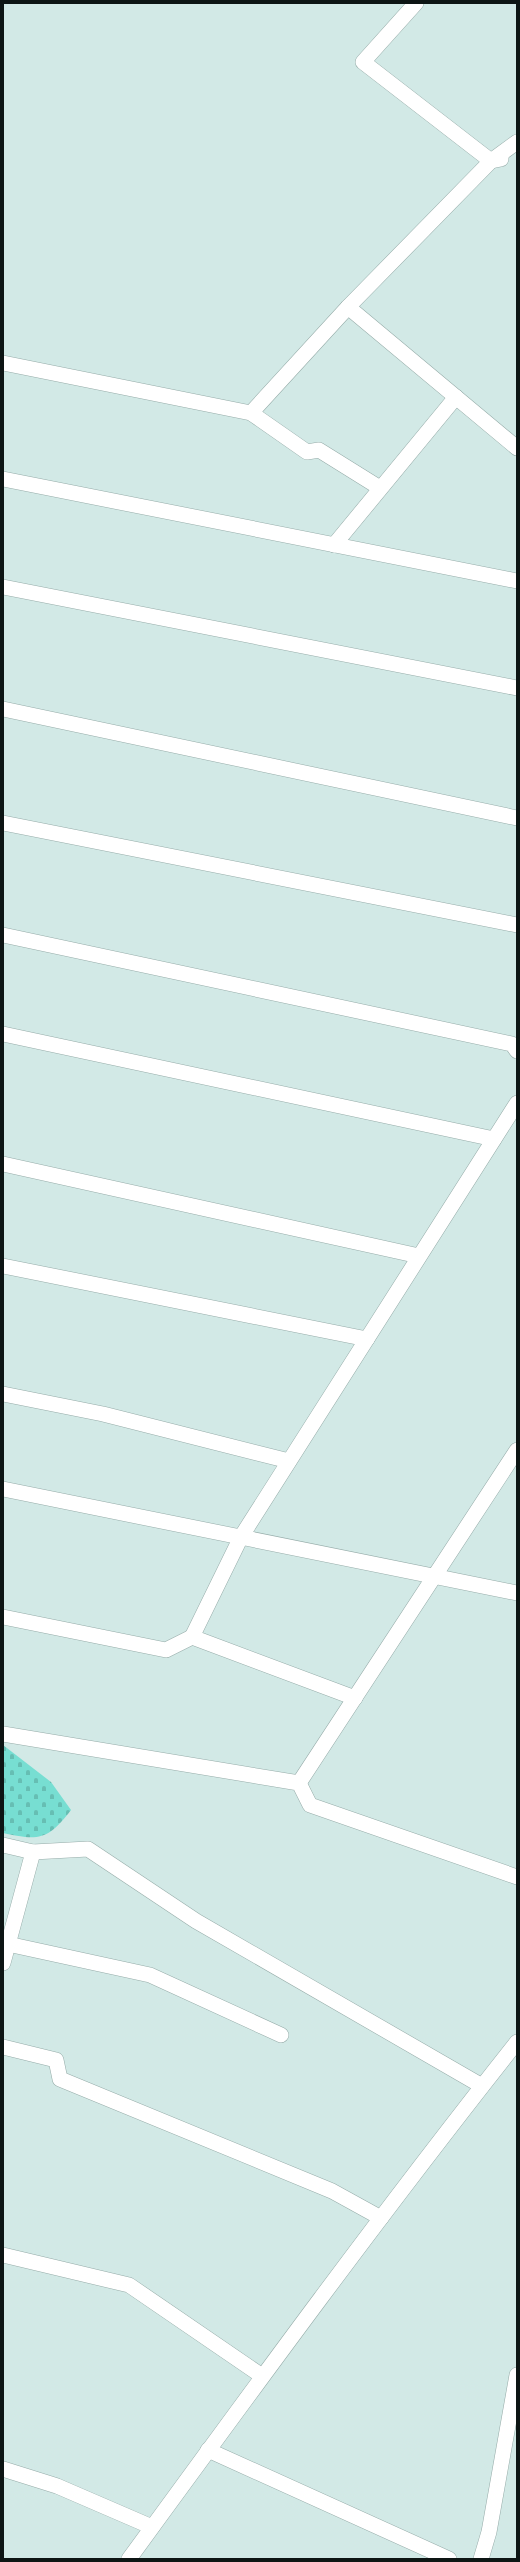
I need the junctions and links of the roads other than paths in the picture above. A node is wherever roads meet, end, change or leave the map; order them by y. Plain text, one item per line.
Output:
1 (416, 3) edge
2 (517, 142) edge
3 (517, 155) edge
4 (491, 161) junction
5 (348, 307) junction
6 (3, 363) edge
7 (456, 397) junction
8 (251, 413) junction
9 (517, 448) edge
10 (3, 479) edge
11 (380, 488) junction
12 (334, 545) junction
13 (517, 581) edge
14 (3, 587) edge
15 (517, 688) edge
16 (3, 709) edge
17 (517, 818) edge
18 (3, 823) edge
19 (517, 925) edge
20 (3, 935) edge
21 (3, 1034) edge
22 (517, 1051) edge
23 (517, 1103) edge
24 (494, 1139) junction
25 (3, 1164) edge
26 (420, 1256) junction
27 (3, 1266) edge
28 (367, 1339) junction
29 (3, 1394) edge
30 (517, 1450) edge
31 (289, 1461) junction
32 (3, 1489) edge
33 (241, 1537) junction
34 (434, 1576) junction
35 (517, 1593) edge
36 (3, 1617) edge
37 (192, 1637) junction
38 (355, 1698) junction
39 (3, 1734) edge
40 (299, 1784) junction
41 (3, 1845) edge
42 (32, 1852) junction
43 (517, 1878) edge
44 (5, 1943) edge
45 (3, 1963) edge
46 (281, 2035) dead end
47 (517, 2042) edge
48 (3, 2047) edge
49 (482, 2086) junction
50 (381, 2218) junction
51 (3, 2255) edge
52 (517, 2375) edge
53 (262, 2376) junction
54 (208, 2450) junction
55 (3, 2470) edge
56 (152, 2528) junction
57 (129, 2559) edge
58 (449, 2559) edge
59 (481, 2559) edge

1 - 4 street
2 - 4 street
3 - 4 street
4 - 5 street
5 - 7 street
5 - 8 street
6 - 8 street
7 - 9 street
7 - 11 street
8 - 11 street
10 - 12 street
11 - 12 street
12 - 13 street
14 - 15 street
16 - 17 street
18 - 19 street
20 - 22 street
21 - 24 street
23 - 24 street
24 - 26 street
25 - 26 street
26 - 28 street
27 - 28 street
28 - 31 street
29 - 31 street
30 - 34 street
31 - 33 street
32 - 33 street
33 - 34 street
33 - 37 street
34 - 35 street
34 - 38 street
36 - 37 street
37 - 38 street
38 - 40 street
39 - 40 street
40 - 43 street
41 - 42 street
42 - 44 street
42 - 49 street
44 - 45 street
44 - 46 street
47 - 49 street
48 - 50 street
49 - 50 street
50 - 53 street
51 - 53 street
52 - 59 street
53 - 54 street
54 - 56 street
54 - 58 street
55 - 56 street
56 - 57 street

